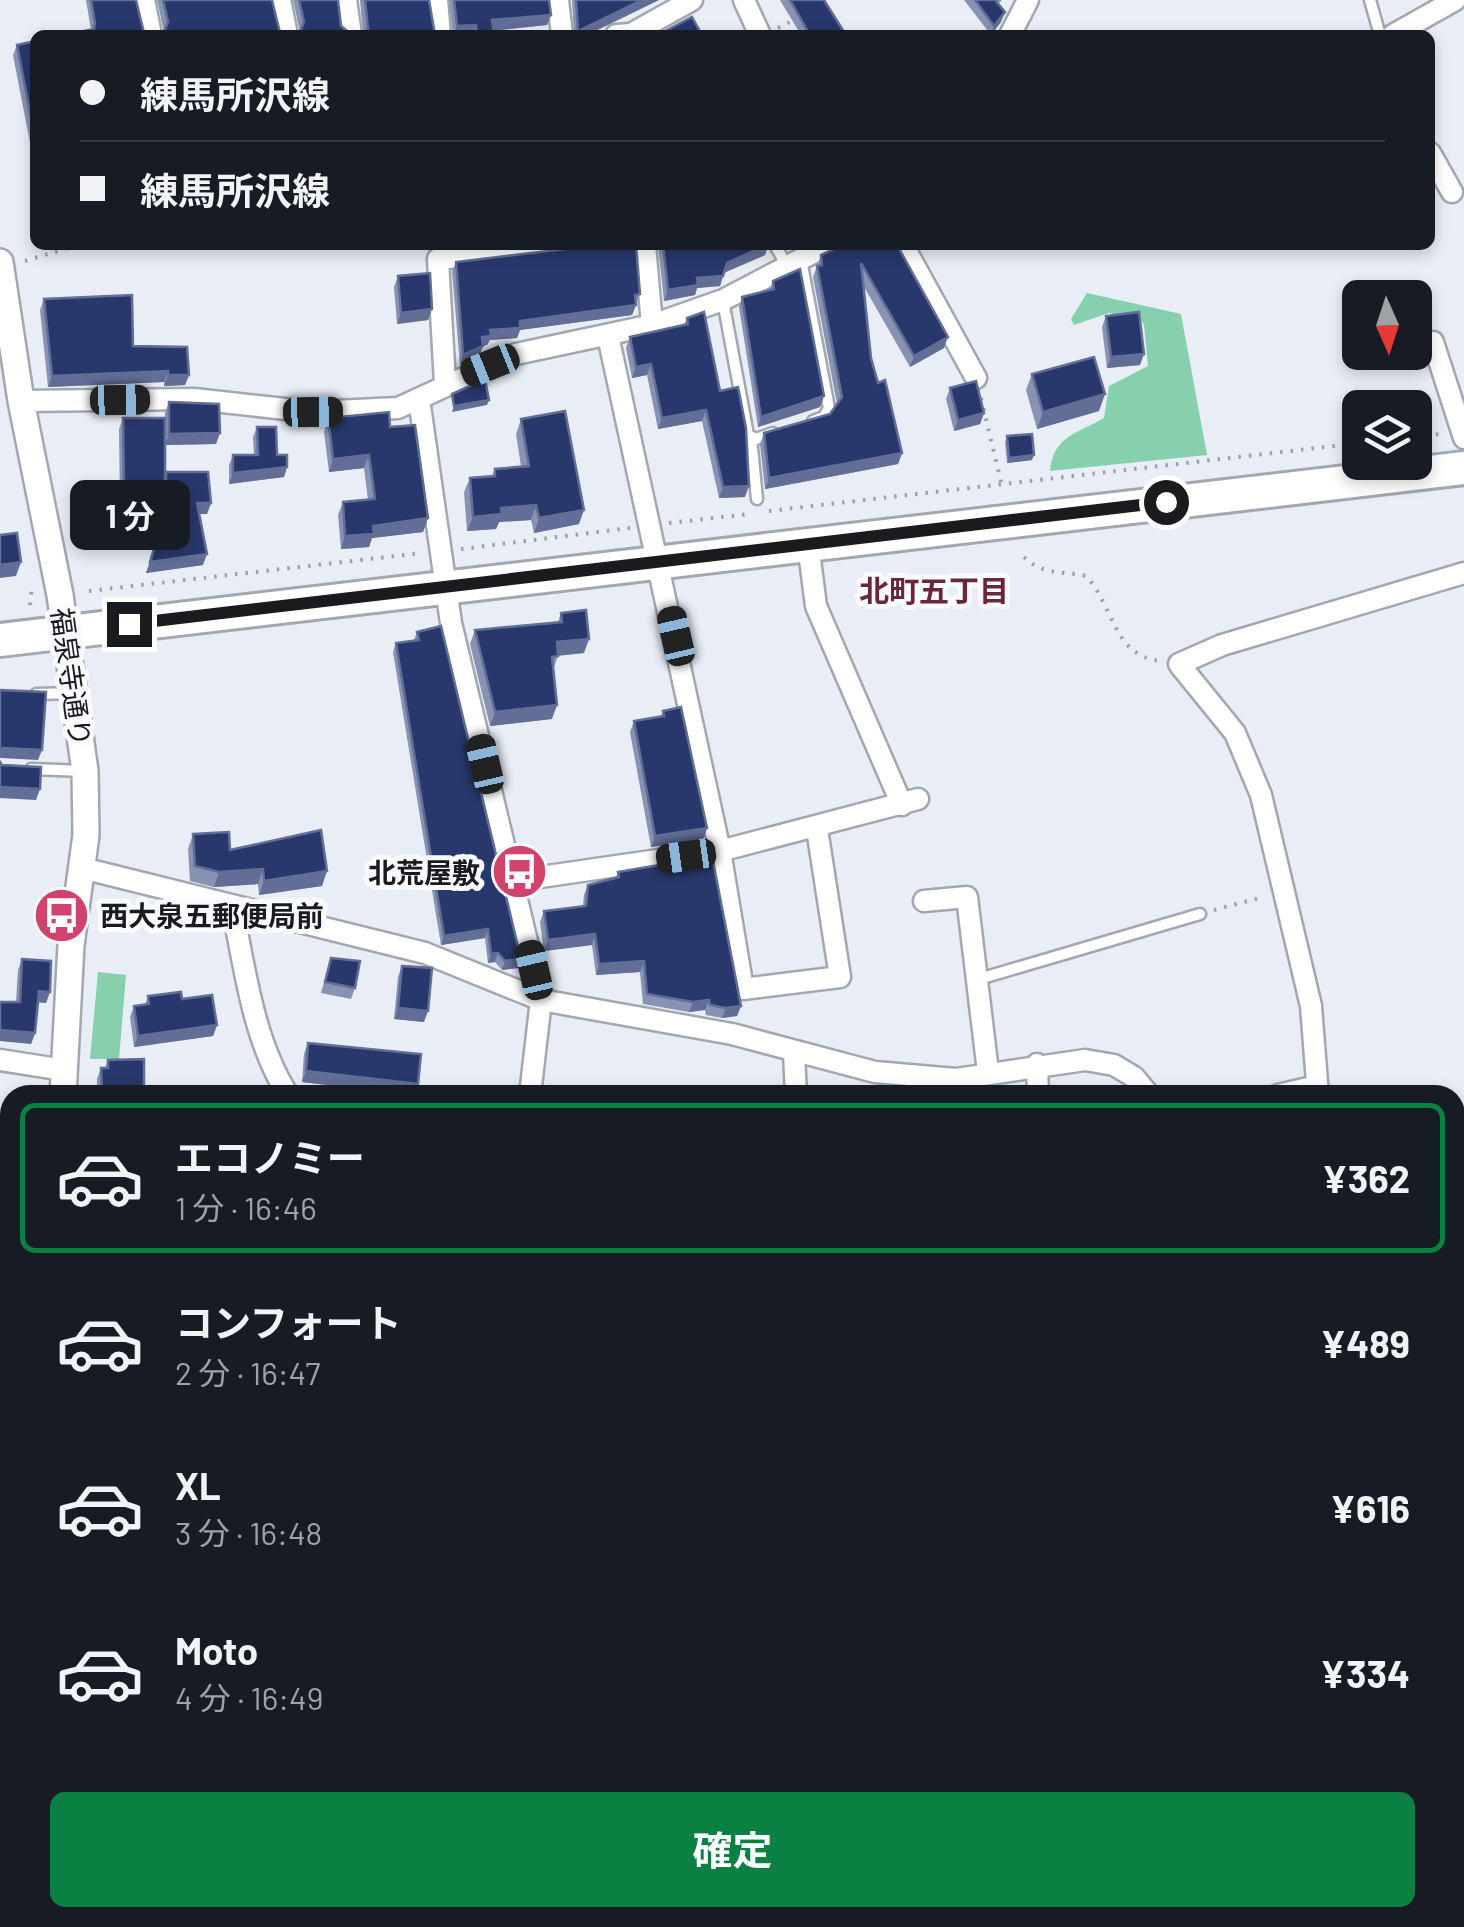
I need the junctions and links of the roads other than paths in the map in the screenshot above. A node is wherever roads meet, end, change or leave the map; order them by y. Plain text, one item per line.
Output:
1 (144, 0) edge
2 (280, 0) edge
3 (346, 0) edge
4 (436, 0) edge
5 (558, 0) edge
6 (692, 0) edge
7 (1370, 0) edge
8 (1455, 0) edge
9 (748, 1) edge
10 (1019, 5) edge
11 (149, 30) edge
12 (285, 30) edge
13 (351, 30) edge
14 (439, 30) edge
15 (561, 30) edge
16 (638, 30) edge
17 (764, 30) edge
18 (1012, 30) edge
19 (1379, 30) edge
20 (1402, 30) edge
21 (1435, 163) edge
22 (1452, 192) dead end
23 (531, 250) edge
24 (645, 250) edge
25 (780, 250) edge
26 (819, 250) edge
27 (906, 250) edge
28 (0, 262) edge
29 (794, 263) junction
30 (723, 300) junction
31 (652, 325) junction
32 (608, 336) junction
33 (1432, 342) dead end
34 (976, 378) edge
35 (1455, 383) edge
36 (445, 384) junction
37 (419, 399) junction
38 (11, 401) edge
39 (807, 422) edge
40 (790, 428) edge
41 (751, 438) junction
42 (1464, 438) edge
43 (1464, 468) edge
44 (758, 499) dead end
45 (808, 544) junction
46 (658, 562) junction
47 (1464, 573) edge
48 (444, 587) junction
49 (66, 630) junction
50 (0, 640) edge
51 (75, 692) junction
52 (17, 693) edge
53 (18, 768) edge
54 (85, 770) junction
55 (817, 829) junction
56 (720, 852) junction
57 (82, 868) junction
58 (513, 881) junction
59 (924, 901) dead end
60 (232, 906) junction
61 (1200, 914) road end
62 (980, 979) junction
63 (541, 1000) junction
64 (794, 1053) junction
65 (0, 1060) edge
66 (1037, 1064) junction
67 (875, 1072) junction
68 (988, 1072) junction
69 (63, 1083) edge
70 (282, 1085) edge
71 (531, 1085) edge
72 (796, 1085) edge
73 (876, 1085) edge
74 (945, 1085) edge
75 (960, 1085) edge
76 (1038, 1085) edge
77 (1141, 1085) edge
78 (1318, 1085) edge

1 - 11 street
2 - 12 street
3 - 13 street
4 - 14 street
5 - 15 street
6 - 16 street
7 - 19 lane
8 - 20 street
9 - 17 street
10 - 18 street
21 - 22 street
23 - 36 street
24 - 31 street
25 - 29 lane
26 - 29 street
27 - 34 street
28 - 38 street, 福泉寺通り
29 - 30 street
29 - 39 lane
30 - 31 street
30 - 41 lane
31 - 32 street
32 - 36 street
32 - 46 street
33 - 35 street
35 - 42 street
36 - 37 street
37 - 38 street
37 - 48 street
38 - 49 street, 福泉寺通り
40 - 41 lane
41 - 44 lane
43 - 45 main road
45 - 46 main road
45 - 55 street
46 - 48 main road
46 - 56 street
47 - 78 street
48 - 49 main road
48 - 58 street
49 - 50 main road
49 - 51 street, 福泉寺通り
51 - 52 lane
51 - 54 street, 福泉寺通り
53 - 54 lane
54 - 57 street, 福泉寺通り
55 - 56 street
55 - 56 street
56 - 58 street
57 - 60 street
57 - 69 street, 福泉寺通り
58 - 63 street
59 - 62 street
60 - 63 street
60 - 70 street
61 - 62 lane
62 - 68 street
63 - 64 street
63 - 71 street
64 - 67 street
64 - 72 street
65 - 69 street
66 - 68 street
66 - 76 street
66 - 77 street
67 - 73 street
67 - 74 street
68 - 75 street

